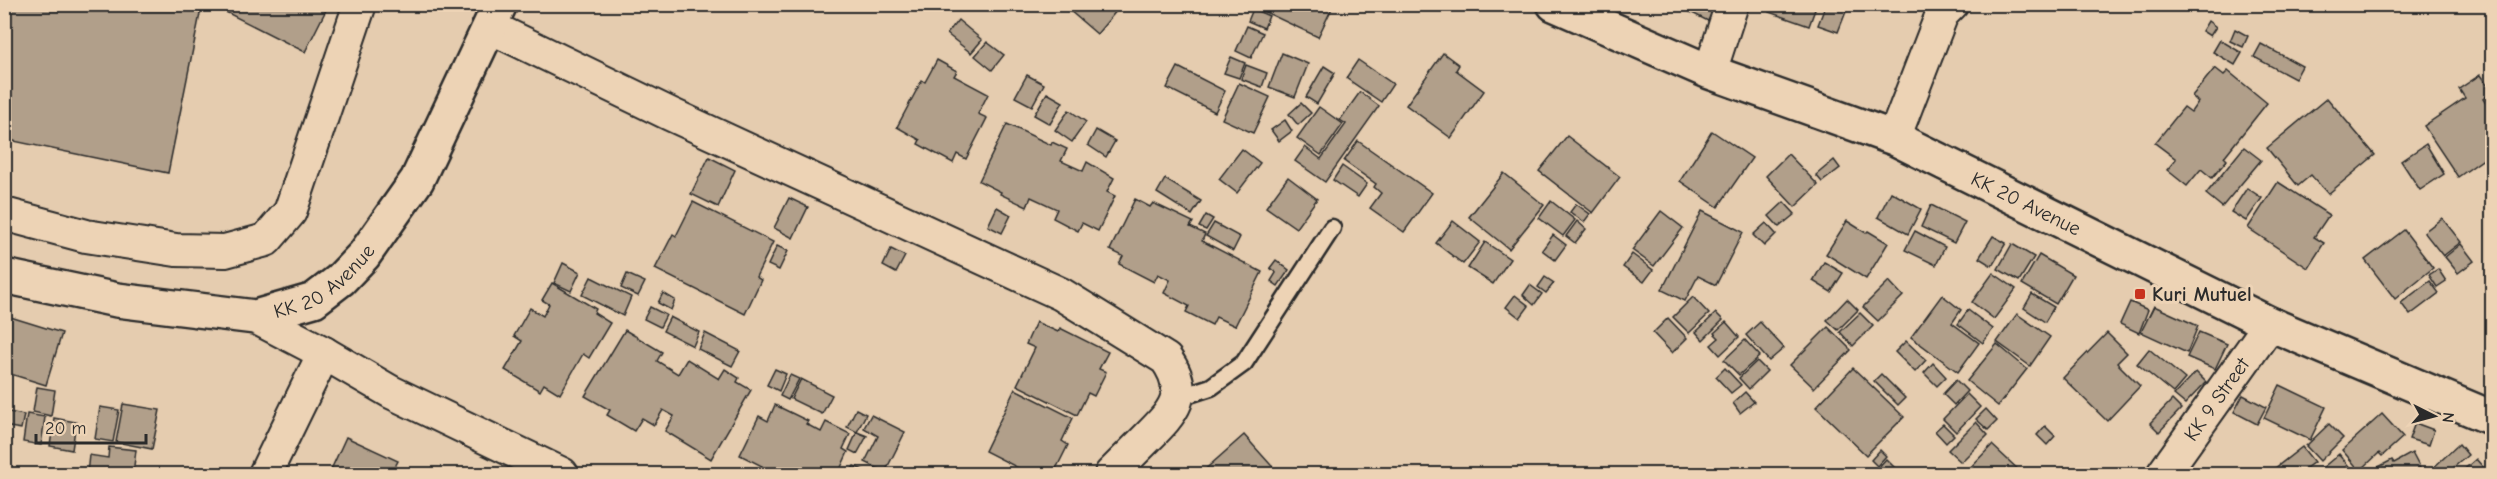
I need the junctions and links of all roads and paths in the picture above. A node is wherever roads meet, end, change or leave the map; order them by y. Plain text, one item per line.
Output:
1 (360, 4) edge
2 (1554, 4) edge
3 (1732, 4) edge
4 (1952, 4) edge
5 (495, 16) edge
6 (1710, 72) junction
7 (1894, 138) junction
8 (4, 214) edge
9 (1332, 228) dead end
10 (4, 276) edge
11 (255, 317) junction
12 (2270, 324) junction
13 (324, 353) junction
14 (1177, 398) junction
15 (2493, 418) edge
16 (265, 474) edge
17 (562, 474) edge
18 (1111, 474) edge
19 (2163, 474) edge

1 - 8 street
2 - 6 main road, KK 20 Avenue
3 - 6 street
4 - 7 street
5 - 11 main road, KK 20 Avenue
5 - 14 street
6 - 7 main road, KK 20 Avenue
7 - 12 main road, KK 20 Avenue
9 - 14 lane
10 - 11 main road, KK 20 Avenue
11 - 13 street
12 - 15 main road, KK 20 Avenue
12 - 19 street, KK 9 Street
13 - 16 street
13 - 17 street
14 - 18 street

